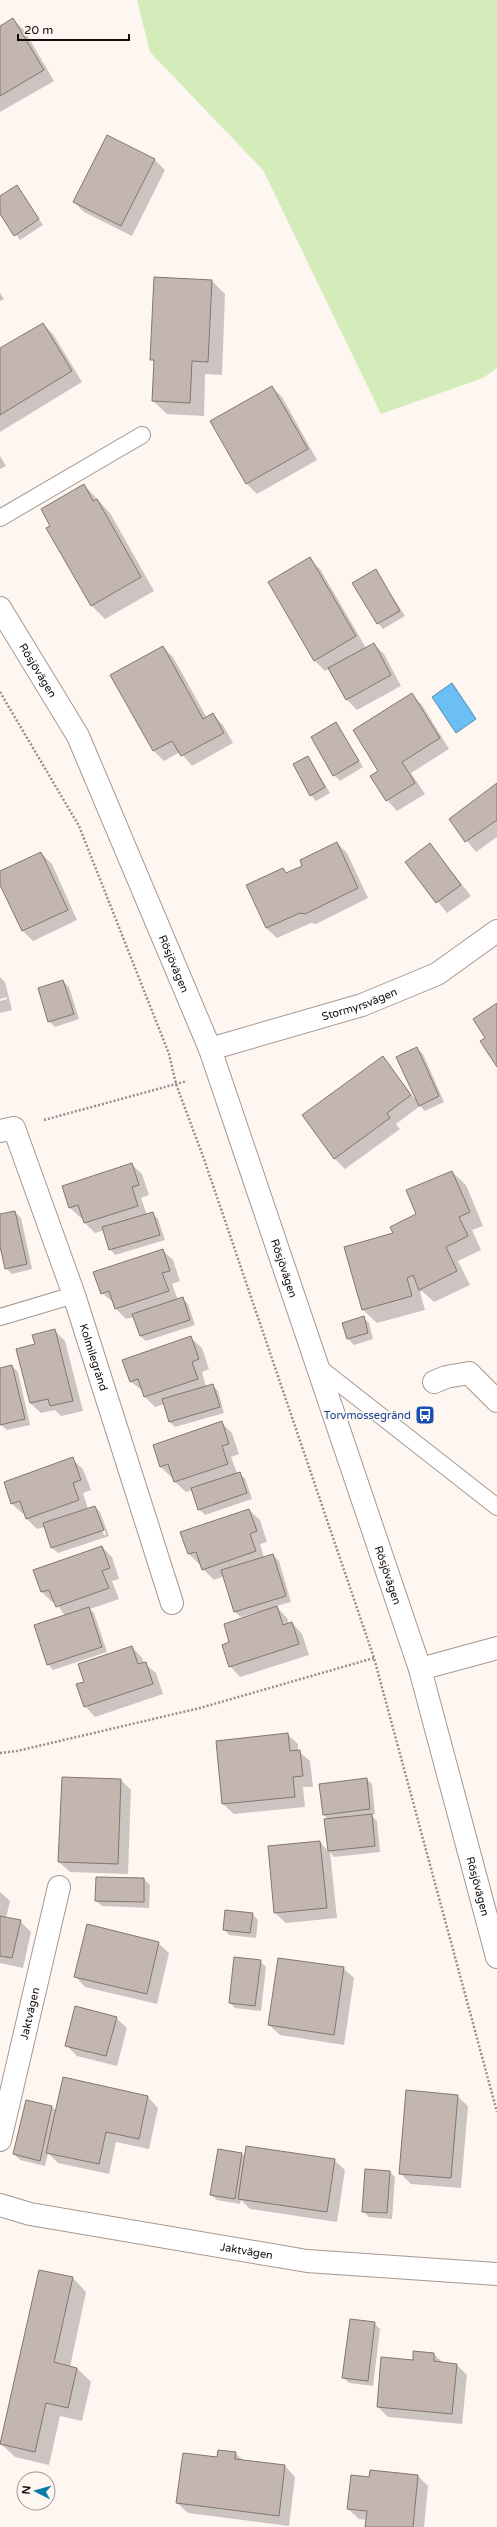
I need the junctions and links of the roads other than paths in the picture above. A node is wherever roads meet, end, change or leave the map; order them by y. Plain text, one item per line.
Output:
1 (142, 435) dead end
2 (0, 518) edge
3 (0, 608) edge
4 (497, 931) edge
5 (210, 1049) junction
6 (7, 1130) edge
7 (74, 1295) junction
8 (0, 1317) edge
9 (315, 1364) junction
10 (434, 1382) dead end
11 (497, 1401) edge
12 (497, 1507) edge
13 (172, 1603) dead end
14 (497, 1648) edge
15 (420, 1668) junction
16 (59, 1888) dead end
17 (497, 1957) edge
18 (0, 2140) edge
19 (0, 2205) edge
20 (497, 2274) edge

1 - 2 lane
3 - 5 street, Rösjövägen
4 - 5 street, Stormyrsvägen
5 - 9 street, Rösjövägen
6 - 7 street, Kolmilegränd
7 - 8 lane
7 - 13 street, Kolmilegränd
9 - 12 lane
9 - 15 street, Rösjövägen
10 - 11 street
14 - 15 street
15 - 17 street, Rösjövägen
16 - 18 street, Jaktvägen
19 - 20 street, Jaktvägen

